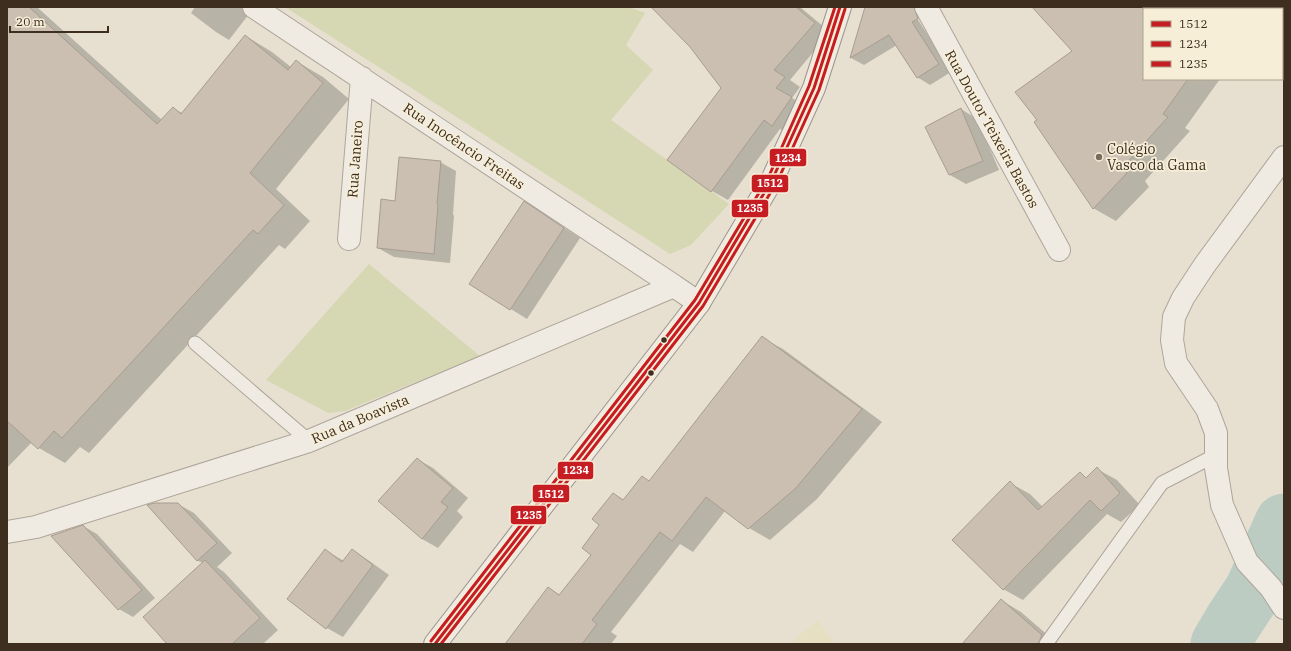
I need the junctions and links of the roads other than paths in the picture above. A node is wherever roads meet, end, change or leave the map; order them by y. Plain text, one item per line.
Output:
1 (254, 7) edge
2 (840, 7) edge
3 (926, 7) edge
4 (362, 78) junction
5 (1284, 157) edge
6 (349, 239) dead end
7 (1059, 250) dead end
8 (674, 286) junction
9 (699, 303) junction
10 (195, 343) dead end
11 (309, 441) junction
12 (1216, 455) junction
13 (7, 532) edge
14 (1284, 608) edge
15 (435, 644) edge
16 (1046, 644) edge

1 - 4 street, Rua Inocêncio Freitas
2 - 9 street
3 - 7 street, Rua Doutor Teixeira Bastos
4 - 6 street, Rua Janeiro
4 - 8 street, Rua Inocêncio Freitas
5 - 12 street
8 - 9 street
8 - 11 street, Rua da Boavista
9 - 15 street
10 - 11 lane
11 - 13 street, Rua da Boavista
12 - 14 street
12 - 16 lane

